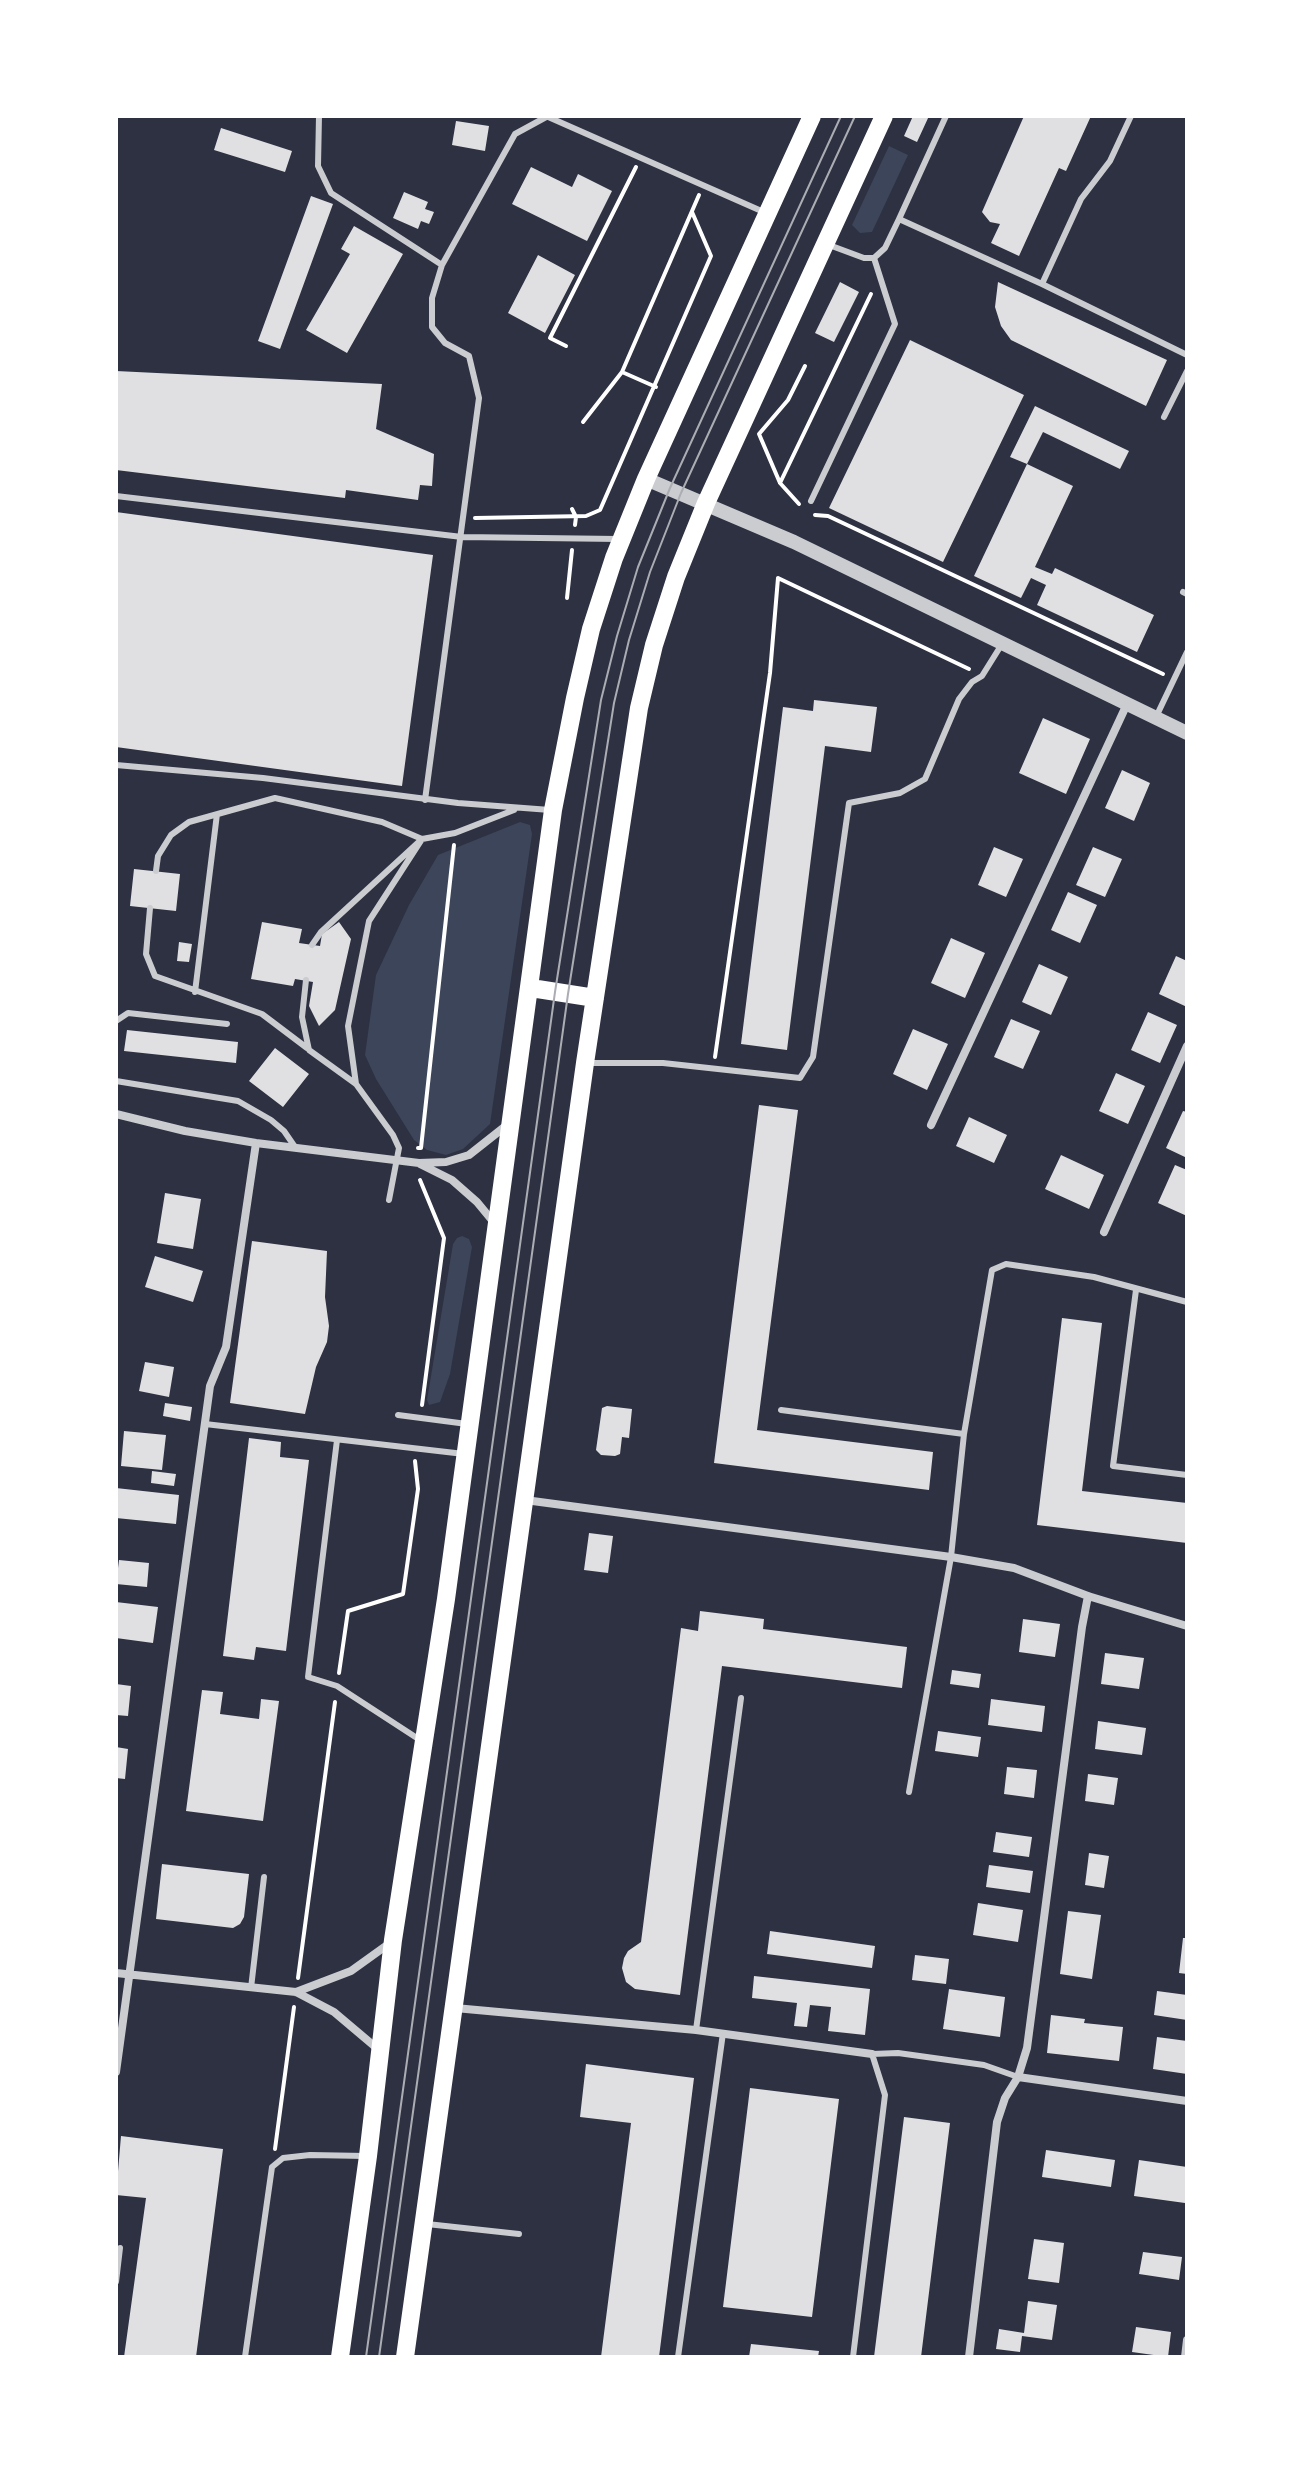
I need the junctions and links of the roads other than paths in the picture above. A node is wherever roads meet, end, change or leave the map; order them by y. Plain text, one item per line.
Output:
1 (319, 116) edge
2 (547, 116) edge
3 (812, 116) edge
4 (884, 116) edge
5 (946, 116) edge
6 (1131, 116) edge
7 (767, 214) junction
8 (899, 219) junction
9 (826, 244) junction
10 (874, 258) junction
11 (442, 265) junction
12 (1042, 284) junction
13 (1187, 355) edge
14 (1187, 371) edge
15 (1164, 417) dead end
16 (646, 479) junction
17 (116, 496) edge
18 (811, 501) dead end
19 (706, 503) junction
20 (462, 537) junction
21 (622, 539) junction
22 (1003, 642) junction
23 (1187, 652) edge
24 (1127, 704) junction
25 (1156, 718) junction
26 (1187, 733) edge
27 (116, 765) edge
28 (425, 800) junction
29 (517, 809) junction
30 (553, 810) junction
31 (217, 814) junction
32 (422, 839) junction
33 (156, 871) dead end
34 (150, 908) dead end
35 (312, 945) dead end
36 (306, 980) dead end
37 (531, 988) junction
38 (195, 992) junction
39 (595, 998) junction
40 (116, 1021) edge
41 (227, 1024) dead end
42 (1187, 1046) edge
43 (309, 1050) junction
44 (585, 1063) junction
45 (116, 1081) edge
46 (356, 1084) junction
47 (116, 1114) edge
48 (513, 1121) junction
49 (931, 1125) dead end
50 (256, 1143) junction
51 (295, 1147) junction
52 (397, 1161) junction
53 (419, 1163) junction
54 (389, 1200) dead end
55 (497, 1227) junction
56 (1104, 1232) dead end
57 (1136, 1290) junction
58 (1187, 1302) edge
59 (781, 1410) dead end
60 (398, 1415) dead end
61 (205, 1424) junction
62 (470, 1424) junction
63 (964, 1434) junction
64 (337, 1440) junction
65 (466, 1455) junction
66 (1187, 1475) edge
67 (524, 1500) junction
68 (951, 1557) junction
69 (1088, 1596) junction
70 (1187, 1626) edge
71 (741, 1698) dead end
72 (425, 1743) junction
73 (909, 1792) dead end
74 (264, 1877) dead end
75 (393, 1940) junction
76 (116, 1973) edge
77 (128, 1974) junction
78 (251, 1988) junction
79 (296, 1992) junction
80 (454, 2008) junction
81 (696, 2030) junction
82 (723, 2033) junction
83 (379, 2050) junction
84 (872, 2054) junction
85 (116, 2072) edge
86 (1018, 2077) junction
87 (1187, 2101) edge
88 (368, 2156) junction
89 (424, 2223) junction
90 (519, 2234) dead end
91 (120, 2248) dead end
92 (116, 2282) edge
93 (1187, 2340) edge
94 (245, 2357) edge
95 (340, 2357) edge
96 (405, 2357) edge
97 (678, 2357) edge
98 (853, 2357) edge
99 (969, 2357) edge
100 (1185, 2357) edge

1 - 11 lane
2 - 7 lane
2 - 11 lane
3 - 7 main road
4 - 9 main road
5 - 8 lane
6 - 12 lane
7 - 16 main road
8 - 10 lane
8 - 12 lane
9 - 10 lane
9 - 19 main road
10 - 18 lane
11 - 20 lane
12 - 13 lane
14 - 15 lane
16 - 19 street
16 - 21 main road
17 - 20 lane
19 - 22 street
19 - 39 main road
20 - 21 lane
20 - 28 lane
21 - 30 main road
22 - 24 street
22 - 44 lane
23 - 25 lane
24 - 25 street
24 - 49 street
25 - 26 street
27 - 28 lane
28 - 29 lane
29 - 30 lane
29 - 32 lane
30 - 37 main road
31 - 32 lane
31 - 33 lane
31 - 38 lane
32 - 35 lane
32 - 46 lane
34 - 38 lane
36 - 43 lane
37 - 39 main road
37 - 48 main road
38 - 43 lane
39 - 44 main road
40 - 41 lane
42 - 56 street
43 - 46 lane
44 - 67 main road
45 - 51 lane
46 - 52 lane
47 - 50 street
48 - 53 street
48 - 55 main road
50 - 51 street
50 - 61 street
51 - 52 street
52 - 53 street
52 - 54 lane
53 - 55 street
55 - 62 main road
57 - 58 lane
57 - 63 lane
57 - 66 lane
59 - 63 lane
60 - 62 lane
61 - 64 lane
61 - 77 street
62 - 65 main road
63 - 68 lane
64 - 65 lane
64 - 72 lane
65 - 72 main road
67 - 68 street
67 - 80 main road
68 - 69 street
68 - 73 lane
69 - 70 street
69 - 86 street
71 - 81 lane
72 - 75 main road
74 - 78 lane
75 - 79 street
75 - 83 main road
76 - 77 street
77 - 78 street
77 - 85 street
78 - 79 street
79 - 83 street
80 - 81 street
80 - 89 main road
81 - 82 street
82 - 84 street
82 - 97 lane
83 - 88 main road
84 - 86 lane
84 - 98 lane
86 - 87 street
86 - 99 street
88 - 94 lane
88 - 95 main road
89 - 90 lane
89 - 96 main road
91 - 92 lane
93 - 100 street

